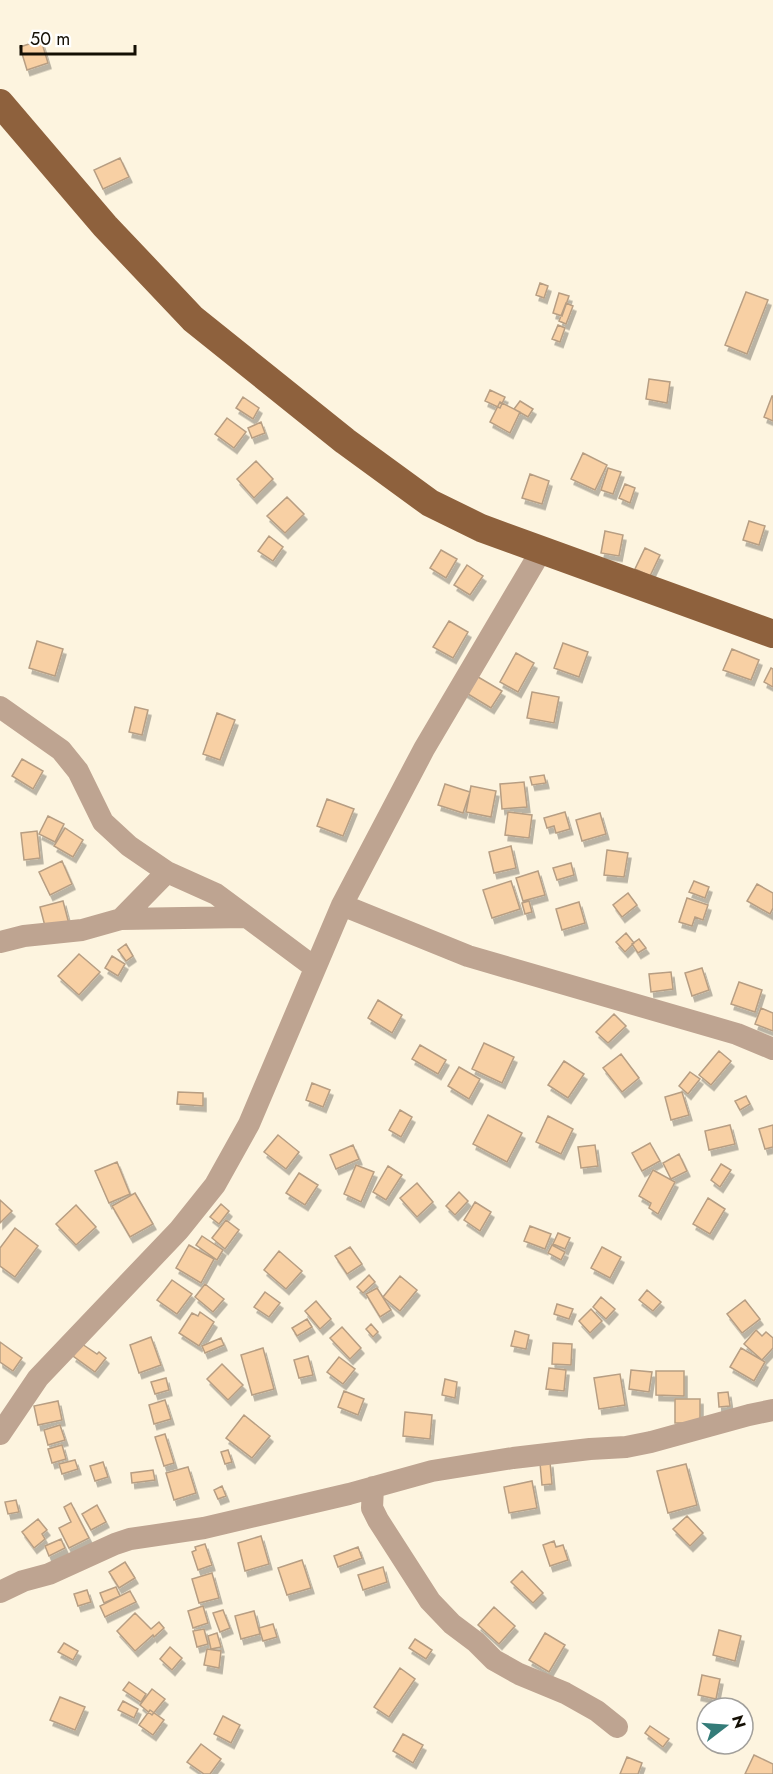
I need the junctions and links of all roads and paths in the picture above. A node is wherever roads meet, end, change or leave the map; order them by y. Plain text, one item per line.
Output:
1 (0, 103) edge
2 (542, 551) junction
3 (773, 634) edge
4 (0, 707) edge
5 (167, 872) junction
6 (342, 905) junction
7 (246, 917) junction
8 (121, 919) junction
9 (0, 942) edge
10 (314, 967) junction
11 (773, 1049) edge
12 (773, 1410) edge
13 (0, 1434) edge
14 (373, 1487) junction
15 (0, 1592) edge
16 (617, 1726) dead end

1 - 2 main road
2 - 3 main road
2 - 6 street
4 - 5 street
5 - 7 street
5 - 8 street
6 - 10 street
6 - 11 street
7 - 8 street
7 - 10 street
8 - 9 street
10 - 13 street
12 - 14 street
14 - 15 street
14 - 16 street

